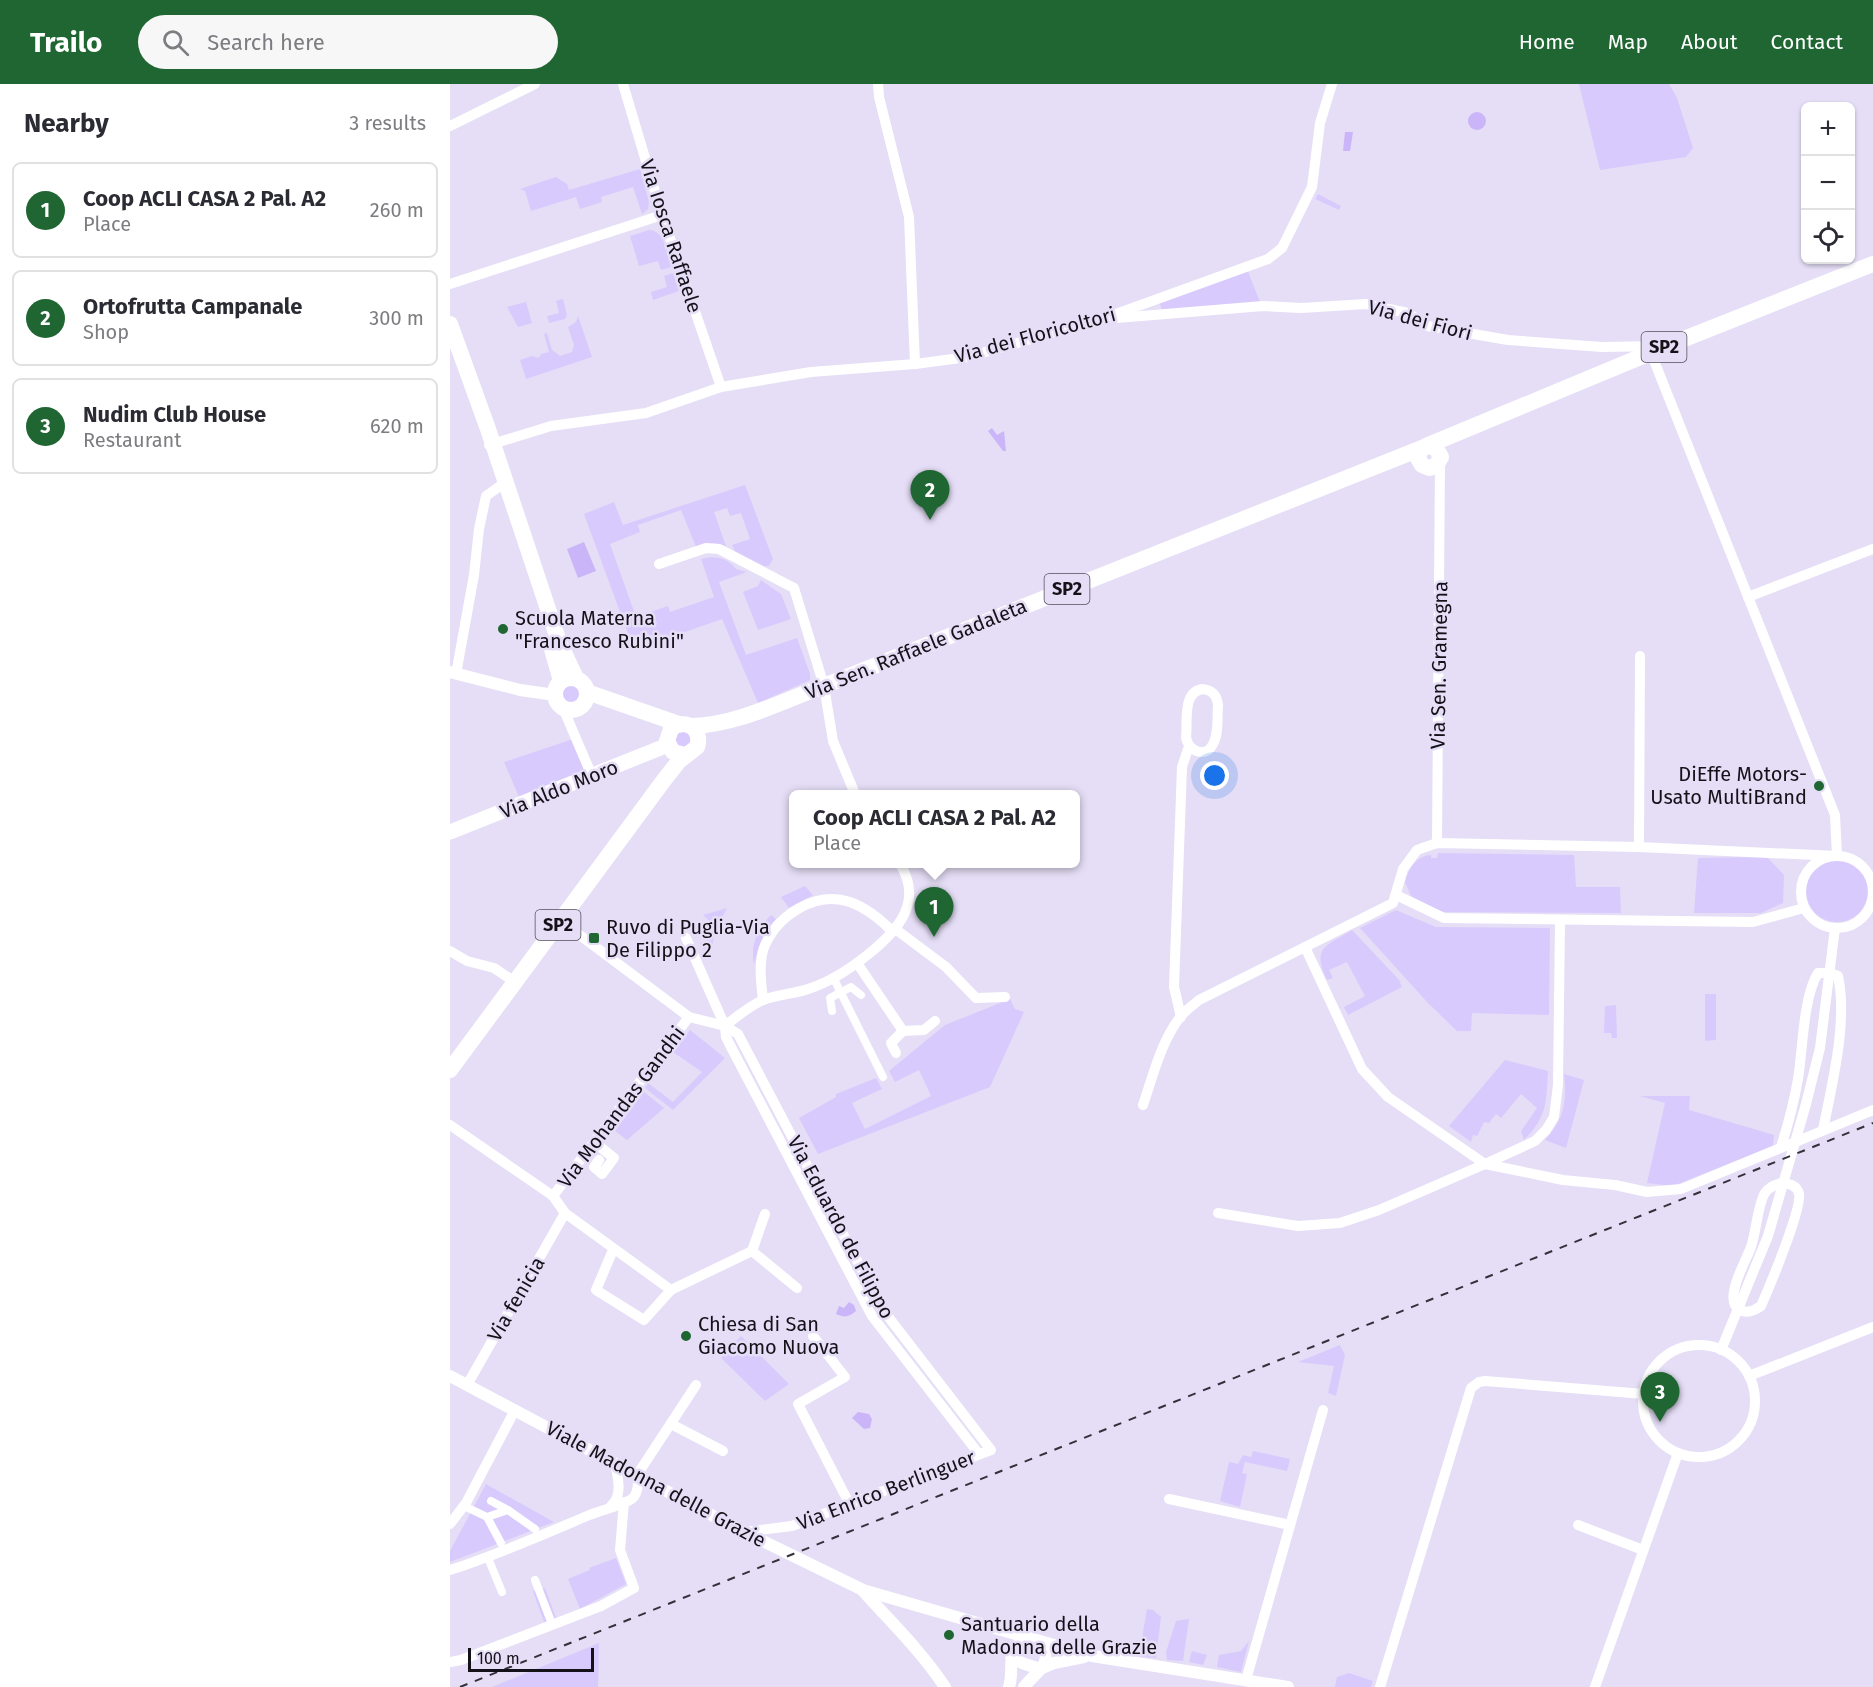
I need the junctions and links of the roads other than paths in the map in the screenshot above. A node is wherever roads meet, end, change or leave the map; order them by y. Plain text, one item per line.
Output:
1 (535, 84) edge
2 (623, 84) edge
3 (878, 84) edge
4 (1332, 84) edge
5 (450, 126) edge
6 (662, 215) junction
7 (1873, 264) edge
8 (450, 284) edge
9 (1102, 319) junction
10 (450, 324) edge
11 (1667, 346) junction
12 (450, 347) edge
13 (1652, 353) junction
14 (915, 364) junction
15 (722, 387) junction
16 (490, 438) junction
17 (1429, 456) junction
18 (500, 478) junction
19 (1441, 488) junction
20 (1873, 549) edge
21 (659, 564) dead end
22 (1748, 597) junction
23 (1640, 656) dead end
24 (453, 673) edge
25 (564, 684) junction
26 (824, 686) junction
27 (585, 699) junction
28 (565, 709) junction
29 (737, 718) junction
30 (677, 739) junction
31 (1189, 746) junction
32 (592, 776) junction
33 (853, 790) edge
34 (450, 832) edge
35 (1437, 843) junction
36 (1639, 847) junction
37 (1837, 856) junction
38 (902, 868) edge
39 (1871, 874) edge
40 (1396, 895) junction
41 (1804, 908) junction
42 (561, 921) junction
43 (1560, 921) junction
44 (1835, 928) junction
45 (893, 929) junction
46 (686, 938) dead end
47 (1305, 947) junction
48 (450, 951) edge
49 (857, 963) junction
50 (1830, 973) junction
51 (832, 977) junction
52 (515, 982) junction
53 (840, 992) junction
54 (861, 995) dead end
55 (1005, 997) dead end
56 (763, 1000) junction
57 (832, 1011) dead end
58 (689, 1017) junction
59 (1181, 1017) junction
60 (935, 1021) dead end
61 (903, 1031) junction
62 (726, 1032) junction
63 (896, 1053) dead end
64 (450, 1070) edge
65 (883, 1077) dead end
66 (1143, 1105) dead end
67 (1873, 1110) edge
68 (450, 1125) edge
69 (1823, 1130) junction
70 (594, 1142) junction
71 (1781, 1148) junction
72 (599, 1160) dead end
73 (1485, 1164) junction
74 (553, 1196) junction
75 (1218, 1213) dead end
76 (566, 1214) junction
77 (765, 1214) dead end
78 (613, 1250) junction
79 (752, 1251) junction
80 (796, 1288) dead end
81 (670, 1290) junction
82 (1738, 1309) junction
83 (1873, 1327) edge
84 (813, 1335) dead end
85 (1722, 1350) junction
86 (450, 1376) edge
87 (1749, 1376) junction
88 (467, 1385) junction
89 (696, 1385) dead end
90 (1644, 1394) junction
91 (515, 1410) junction
92 (1323, 1410) dead end
93 (671, 1424) junction
94 (991, 1450) joint
95 (723, 1451) dead end
96 (1678, 1453) junction
97 (979, 1454) junction
98 (615, 1464) junction
99 (636, 1474) junction
100 (656, 1486) junction
101 (619, 1488) junction
102 (634, 1496) junction
103 (1169, 1499) dead end
104 (491, 1501) dead end
105 (624, 1502) junction
106 (849, 1503) junction
107 (464, 1506) junction
108 (611, 1507) junction
109 (508, 1510) junction
110 (487, 1517) junction
111 (450, 1524) edge
112 (1290, 1525) junction
113 (1578, 1525) dead end
114 (535, 1529) dead end
115 (745, 1532) junction
116 (501, 1543) dead end
117 (1643, 1550) junction
118 (488, 1558) junction
119 (450, 1570) edge
120 (535, 1580) dead end
121 (862, 1590) junction
122 (502, 1592) dead end
123 (552, 1624) junction
124 (1034, 1640) junction
125 (1011, 1656) junction
126 (1092, 1656) junction
127 (450, 1662) edge
128 (1040, 1669) junction
129 (1246, 1680) junction
130 (945, 1687) edge
131 (1009, 1687) edge
132 (1024, 1687) edge
133 (1288, 1687) edge
134 (1380, 1687) edge
135 (1595, 1687) edge

1 - 5 street
2 - 6 street, Via Iosca Raffaele
3 - 14 street
4 - 9 street, Via dei Floricoltori
6 - 8 street
6 - 15 street, Via Iosca Raffaele
7 - 11 main road, Via Sen. Raffaele Gadaleta / SP2
9 - 11 street, Via dei Fiori
9 - 14 street, Via dei Floricoltori
10 - 16 main road
11 - 13 main road, Via Sen. Raffaele Gadaleta / SP2
12 - 16 main road
13 - 17 main road, Via Sen. Raffaele Gadaleta / SP2
13 - 22 street
14 - 15 street, Via dei Floricoltori
15 - 16 street, Via dei Floricoltori
16 - 18 main road
17 - 19 street
17 - 19 street, Via Sen. Gramegna
17 - 26 main road, Via Sen. Raffaele Gadaleta / SP2
18 - 24 street
18 - 25 main road
19 - 35 street, Via Sen. Gramegna
20 - 22 street
21 - 26 street
22 - 37 street
23 - 36 street
24 - 25 street
25 - 27 main road
25 - 28 main road
26 - 29 main road, Via Sen. Raffaele Gadaleta / SP2
26 - 33 street
27 - 28 main road
27 - 30 main road
28 - 32 street
29 - 30 main road, Via Sen. Raffaele Gadaleta / SP2
29 - 30 main road, Via Sen. Raffaele Gadaleta / SP2
30 - 32 main road, Via Aldo Moro
30 - 42 main road, SP2
31 - 31 street
31 - 59 street
32 - 34 main road, Via Aldo Moro
35 - 36 street
35 - 40 street
36 - 37 street
37 - 39 street
37 - 41 street
38 - 45 street
39 - 44 street
40 - 43 street
40 - 47 street
41 - 43 street
41 - 44 street
42 - 52 main road, SP2
42 - 58 street
43 - 73 street
44 - 50 street
45 - 49 street
45 - 55 street
45 - 56 street
46 - 62 street, Via Eduardo de Filippo
47 - 59 street
47 - 73 street
48 - 52 street
49 - 51 street
49 - 61 street
50 - 69 street
50 - 71 street
50 - 82 street
51 - 53 street
51 - 56 street
52 - 64 main road, SP2
53 - 54 street
53 - 57 street
53 - 65 street
56 - 62 street
58 - 62 street
58 - 70 street, Via Mohandas Gandhi
59 - 66 street
60 - 61 street
61 - 63 street
62 - 94 street, Via Eduardo de Filippo
62 - 97 street, Via Eduardo de Filippo
67 - 69 street
68 - 74 street
69 - 71 street
70 - 72 street
70 - 74 street, Via Mohandas Gandhi
71 - 73 street
73 - 75 street
74 - 76 street
76 - 78 street
76 - 88 street, Via fenicia
77 - 79 street
78 - 81 street
78 - 81 street
79 - 80 street
79 - 81 street
82 - 82 street
82 - 85 street
83 - 87 street
84 - 106 street
85 - 87 street
85 - 90 street
86 - 88 street, Viale Madonna delle Grazie
87 - 96 street
88 - 91 street, Viale Madonna delle Grazie
89 - 93 street
90 - 96 street
90 - 134 street
91 - 98 street, Viale Madonna delle Grazie
91 - 107 street
92 - 112 street
93 - 95 street
93 - 99 street
94 - 97 street, Via Enrico Berlinguer
96 - 117 street
97 - 106 street, Via Enrico Berlinguer
98 - 99 street, Viale Madonna delle Grazie
98 - 101 street
99 - 100 street, Viale Madonna delle Grazie
99 - 101 street
99 - 102 street
100 - 102 street
100 - 115 street, Viale Madonna delle Grazie
101 - 108 street
102 - 105 street
103 - 112 street
104 - 109 street
105 - 108 street
105 - 123 street
106 - 115 street, Via Enrico Berlinguer
107 - 110 street
107 - 111 street
108 - 118 street
109 - 110 street
109 - 114 street
110 - 116 street
112 - 129 street
113 - 117 street
115 - 121 street, Viale Madonna delle Grazie
117 - 135 street
118 - 119 street
118 - 122 street
120 - 123 street
121 - 124 street
121 - 130 street
123 - 127 street
124 - 125 street
124 - 126 street
124 - 128 street
125 - 128 street
125 - 131 street
126 - 128 street
126 - 129 street
128 - 132 street
129 - 133 street

